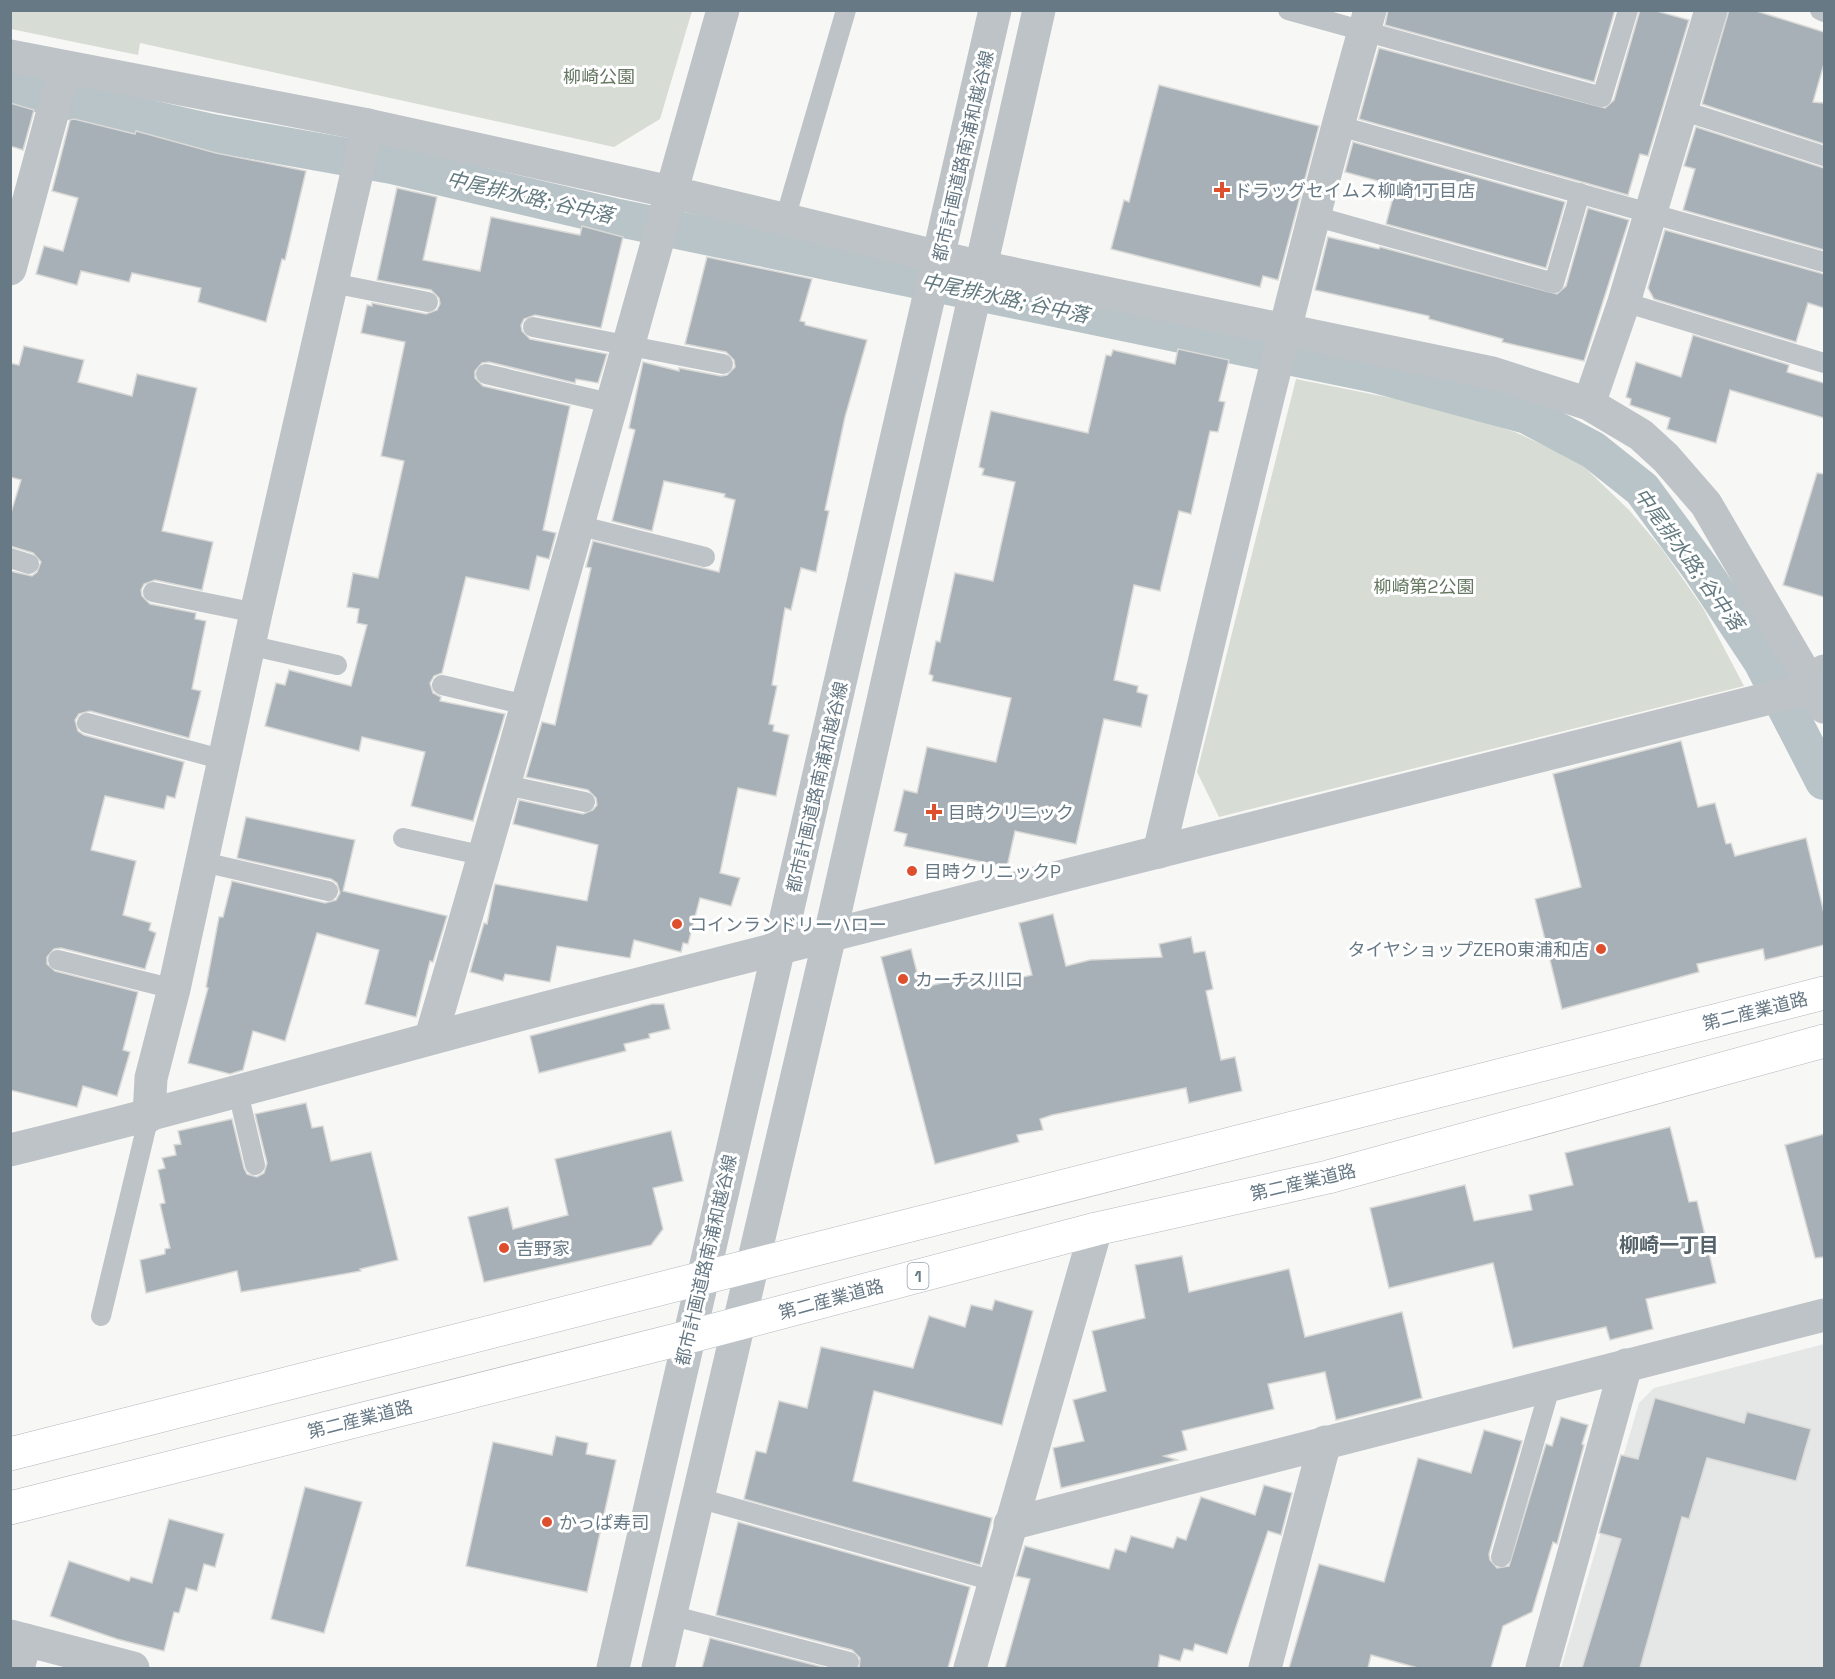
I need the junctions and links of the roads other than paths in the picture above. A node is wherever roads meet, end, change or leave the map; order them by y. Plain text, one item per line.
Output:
1 (723, 10) edge
2 (846, 10) edge
3 (995, 10) edge
4 (1039, 10) edge
5 (1288, 10) edge
6 (1628, 10) edge
7 (1711, 10) edge
8 (1367, 21) edge
9 (10, 56) edge
10 (64, 67) junction
11 (1682, 110) junction
12 (369, 125) junction
13 (1336, 125) junction
14 (1824, 156) edge
15 (1580, 193) junction
16 (1651, 213) junction
17 (665, 215) junction
18 (1314, 216) junction
19 (785, 219) junction
20 (1824, 262) edge
21 (938, 264) junction
22 (10, 269) edge
23 (980, 273) junction
24 (332, 283) junction
25 (428, 302) dead end
26 (1624, 302) junction
27 (533, 327) dead end
28 (1282, 339) junction
29 (630, 345) junction
30 (1824, 363) edge
31 (723, 364) dead end
32 (486, 374) dead end
33 (614, 404) junction
34 (1589, 404) junction
35 (577, 525) junction
36 (705, 557) dead end
37 (153, 592) dead end
38 (256, 614) junction
39 (249, 645) junction
40 (336, 665) dead end
41 (442, 685) dead end
42 (1821, 688) edge
43 (526, 705) junction
44 (87, 723) dead end
45 (224, 760) junction
46 (506, 785) junction
47 (585, 802) dead end
48 (403, 838) dead end
49 (1159, 852) junction
50 (484, 856) junction
51 (202, 862) junction
52 (328, 891) dead end
53 (830, 935) junction
54 (780, 947) junction
55 (58, 960) dead end
56 (174, 989) junction
57 (1824, 993) edge
58 (431, 1037) junction
59 (1824, 1041) edge
60 (238, 1092) junction
61 (149, 1116) junction
62 (10, 1150) edge
63 (255, 1165) dead end
64 (1096, 1229) junction
65 (751, 1269) junction
66 (700, 1282) junction
67 (1824, 1315) edge
68 (101, 1316) dead end
69 (739, 1323) junction
70 (688, 1337) junction
71 (1626, 1365) junction
72 (1551, 1384) junction
73 (1325, 1442) junction
74 (10, 1454) edge
75 (698, 1497) junction
76 (10, 1508) edge
77 (1010, 1524) junction
78 (1501, 1557) dead end
79 (994, 1581) junction
80 (670, 1615) junction
81 (18, 1648) edge
82 (849, 1662) dead end
83 (133, 1668) edge
84 (614, 1668) edge
85 (658, 1668) edge
86 (970, 1668) edge
87 (1265, 1668) edge
88 (1542, 1668) edge

1 - 17 street
2 - 19 lane
3 - 21 street, 都市計画道路南浦和越谷線
4 - 23 street
5 - 8 lane
6 - 8 lane
7 - 11 street
8 - 13 street
9 - 10 street
10 - 12 street
10 - 22 street
11 - 14 lane
11 - 16 street
12 - 17 street
12 - 24 street
13 - 15 lane
13 - 18 street
15 - 16 lane
15 - 18 lane
16 - 20 lane
16 - 26 street
17 - 19 street
17 - 29 street
18 - 28 street
19 - 21 street
21 - 23 street
21 - 54 street, 都市計画道路南浦和越谷線
23 - 28 street
23 - 53 street
24 - 25 lane
24 - 38 street
26 - 30 lane
26 - 34 street
27 - 29 lane
28 - 34 street
28 - 49 street
29 - 31 lane
29 - 33 street
32 - 33 lane
33 - 35 street
34 - 42 street
35 - 36 lane
35 - 43 street
37 - 38 lane
38 - 39 street
39 - 40 lane
39 - 45 street
41 - 43 lane
42 - 49 street
43 - 46 street
44 - 45 lane
45 - 51 street
46 - 47 lane
46 - 50 street
48 - 50 lane
49 - 53 street
50 - 58 street
51 - 52 lane
51 - 56 street
53 - 54 street
53 - 65 street
54 - 58 street
54 - 66 street, 都市計画道路南浦和越谷線
55 - 56 lane
56 - 61 street
57 - 65 main road, 第二産業道路
58 - 60 street
59 - 64 main road, 第二産業道路 / 1
60 - 61 street
60 - 63 lane
61 - 62 street
61 - 68 lane
64 - 69 main road, 第二産業道路 / 1
64 - 77 street
65 - 66 main road, 第二産業道路
65 - 69 street
66 - 70 street, 都市計画道路南浦和越谷線
66 - 74 main road, 第二産業道路
67 - 71 street
69 - 70 main road, 第二産業道路 / 1
69 - 75 street
70 - 76 main road, 第二産業道路 / 1
70 - 84 street, 都市計画道路南浦和越谷線
71 - 72 street
71 - 88 street
72 - 73 street
72 - 78 lane
73 - 77 street
73 - 87 street
75 - 79 lane
75 - 80 street
77 - 79 street
79 - 86 street
80 - 82 lane
80 - 85 street
81 - 83 street

